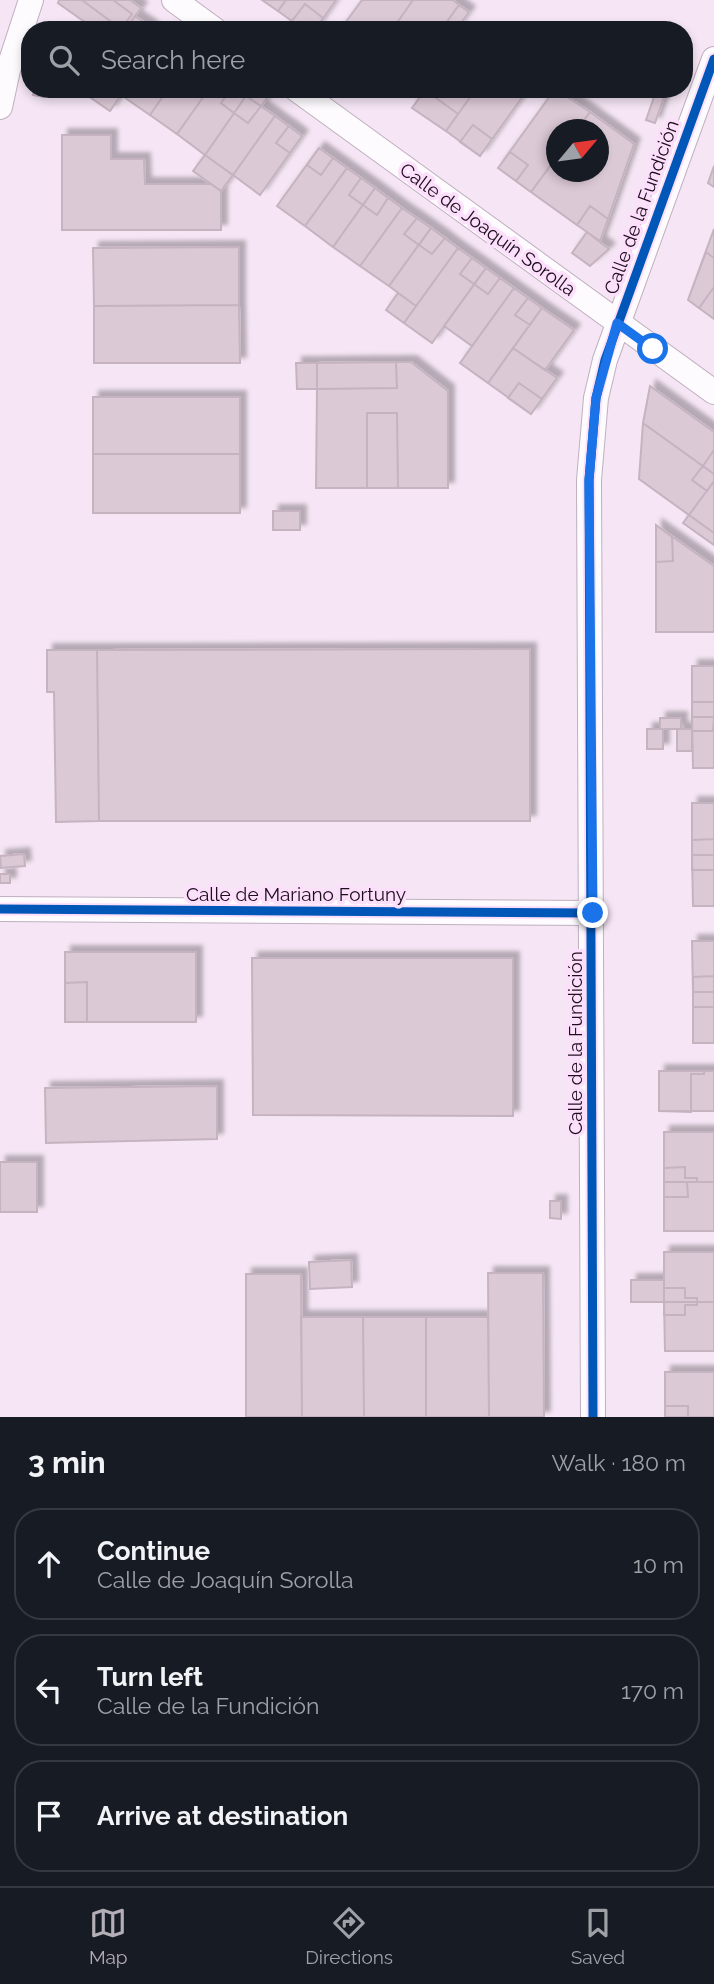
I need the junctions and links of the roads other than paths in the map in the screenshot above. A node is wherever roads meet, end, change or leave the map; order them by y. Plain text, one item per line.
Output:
1 (31, 0) edge
2 (174, 0) edge
3 (24, 21) edge
4 (203, 21) edge
5 (21, 30) edge
6 (714, 60) edge
7 (308, 98) edge
8 (0, 107) edge
9 (617, 323) junction
10 (714, 392) edge
11 (0, 909) edge
12 (593, 913) junction
13 (593, 1417) edge

1 - 3 street
2 - 4 street
5 - 8 street
6 - 9 street, Calle de la Fundición
7 - 9 street, Calle de Joaquín Sorolla
9 - 10 street, Calle de Joaquín Sorolla
9 - 12 street, Calle de la Fundición
11 - 12 street, Calle de Mariano Fortuny
12 - 13 street, Calle de la Fundición

